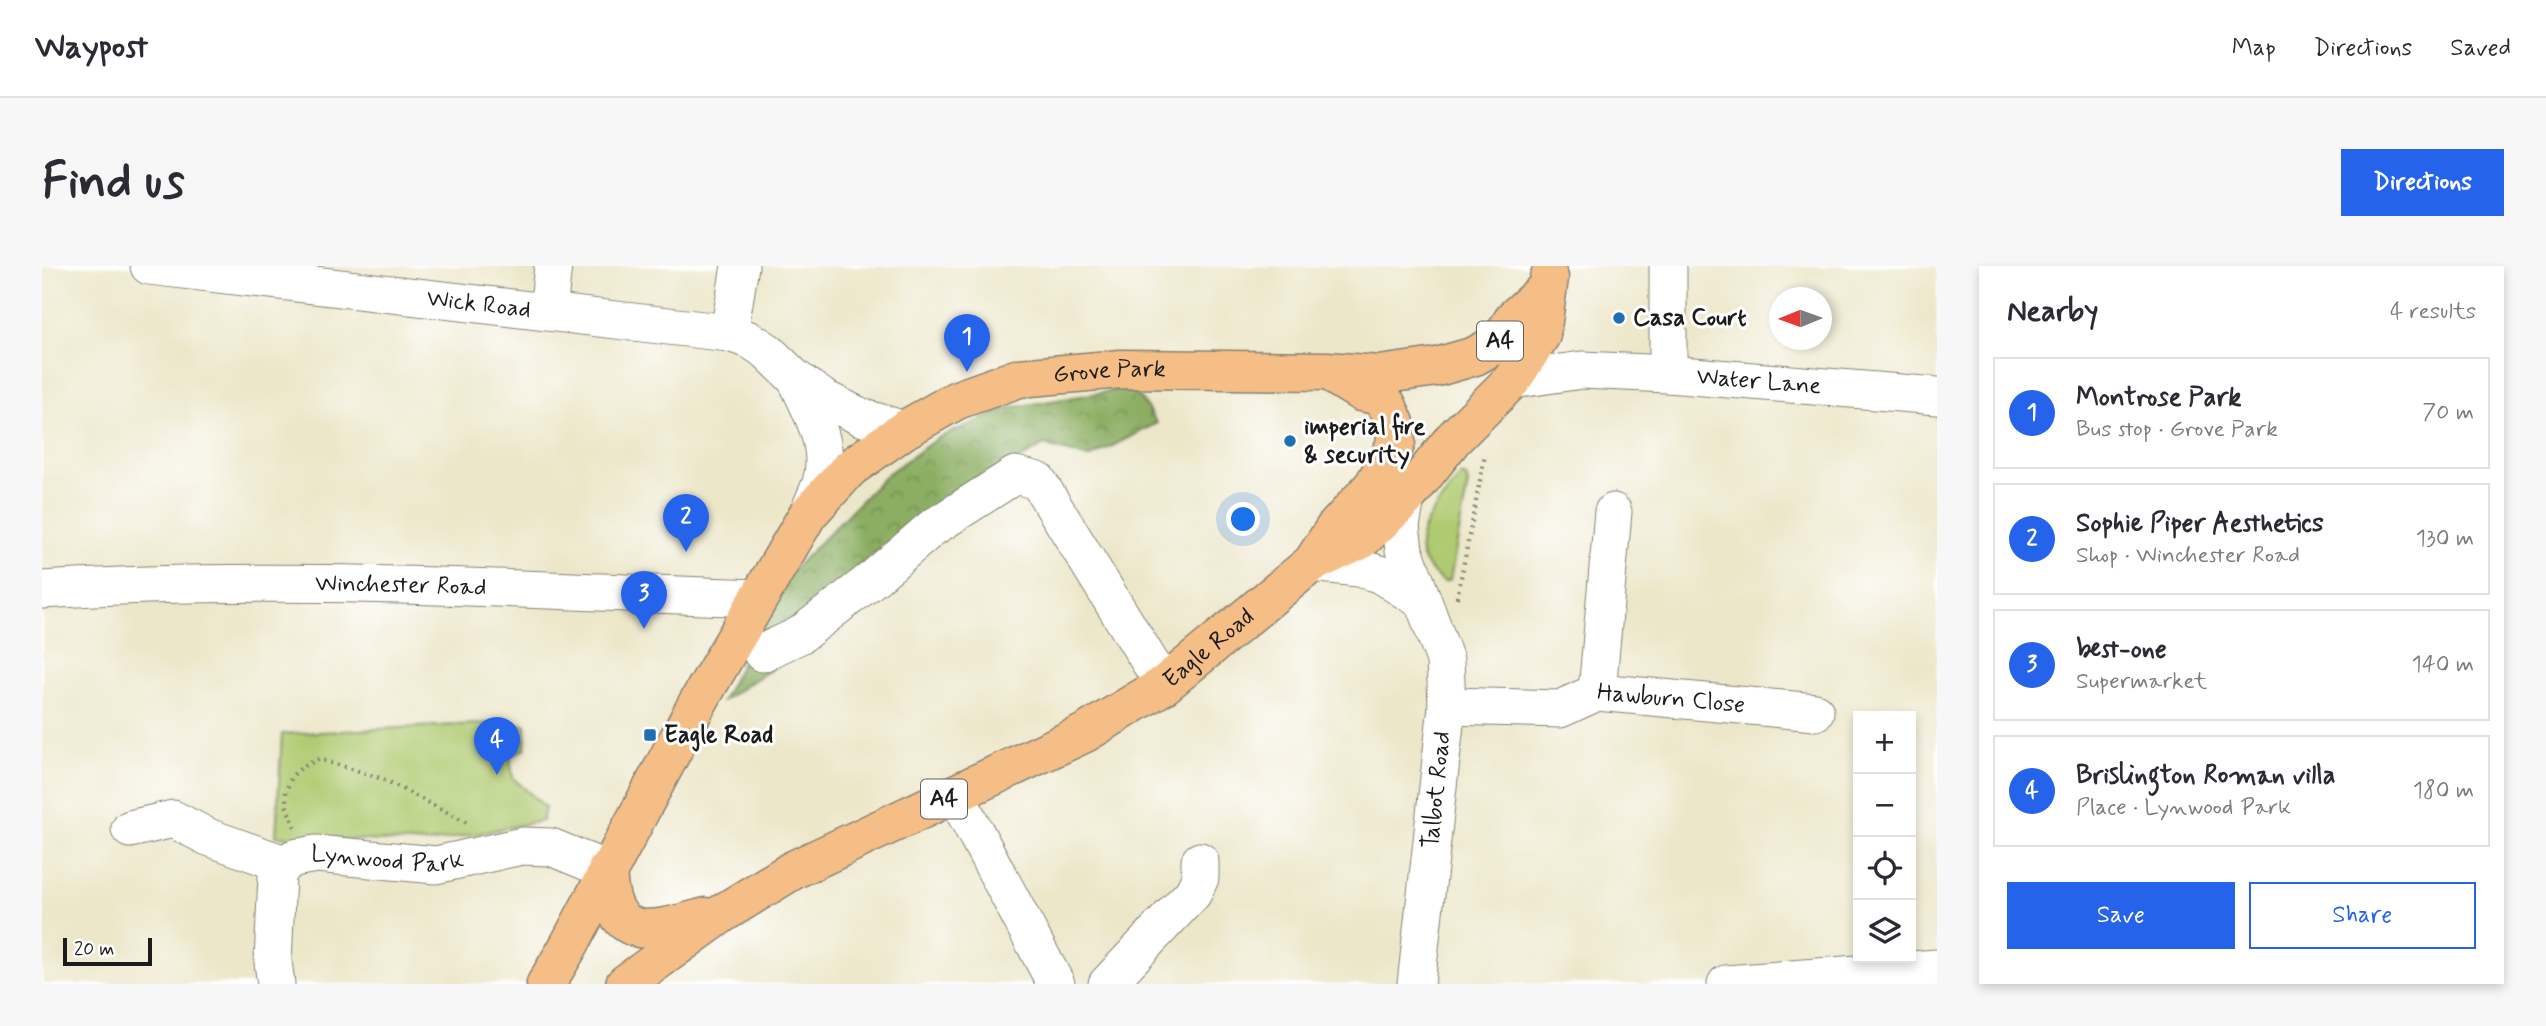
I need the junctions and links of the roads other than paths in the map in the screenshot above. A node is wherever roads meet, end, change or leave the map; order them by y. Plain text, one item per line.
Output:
1 (149, 266) edge
2 (554, 266) edge
3 (740, 266) edge
4 (1668, 266) edge
5 (1550, 278) edge
6 (548, 311) junction
7 (729, 333) junction
8 (1514, 359) junction
9 (1327, 372) junction
10 (1668, 374) junction
11 (796, 379) junction
12 (1935, 386) edge
13 (904, 430) junction
14 (1406, 499) junction
15 (1613, 512) dead end
16 (808, 514) junction
17 (1312, 563) junction
18 (42, 590) edge
19 (758, 598) junction
20 (1438, 603) junction
21 (762, 653) dead end
22 (1164, 685) junction
23 (1597, 692) junction
24 (1447, 706) junction
25 (1815, 712) dead end
26 (955, 794) junction
27 (130, 829) dead end
28 (297, 859) junction
29 (1200, 861) dead end
30 (607, 870) junction
31 (723, 913) junction
32 (1937, 968) edge
33 (276, 984) edge
34 (546, 984) edge
35 (625, 984) edge
36 (1056, 984) edge
37 (1107, 984) edge
38 (1416, 984) edge
39 (1726, 984) edge

1 - 6 street, Wick Road
2 - 6 street
3 - 7 street
4 - 10 street
5 - 8 highway, A4
6 - 7 street, Wick Road
7 - 11 street, Wick Road
8 - 9 highway, A4
8 - 10 street, Water Lane
8 - 14 highway, Eagle Road / A4
9 - 13 highway, Grove Park / A4
9 - 17 highway, Eagle Road / A4
10 - 12 street, Water Lane
11 - 13 street, Wick Road
11 - 16 street, Wick Road
13 - 16 highway, A4
14 - 17 highway, Eagle Road / A4
14 - 20 street, Talbot Road
15 - 23 street
16 - 19 highway, A4
17 - 20 street
17 - 22 highway, Eagle Road / A4
18 - 19 street, Winchester Road
19 - 30 highway, A4
20 - 24 street, Talbot Road
21 - 22 street
22 - 26 highway, Eagle Road / A4
23 - 24 street, Hawburn Close
23 - 25 street, Hawburn Close
24 - 38 street, Talbot Road
26 - 31 highway, Eagle Road / A4
26 - 36 street
27 - 28 street
28 - 30 street, Lynwood Park
28 - 33 street, Lynwood Park
29 - 37 street
30 - 31 highway, Eagle Road / A4
30 - 34 highway, A4
31 - 35 highway, Eagle Road / A4
32 - 39 street

